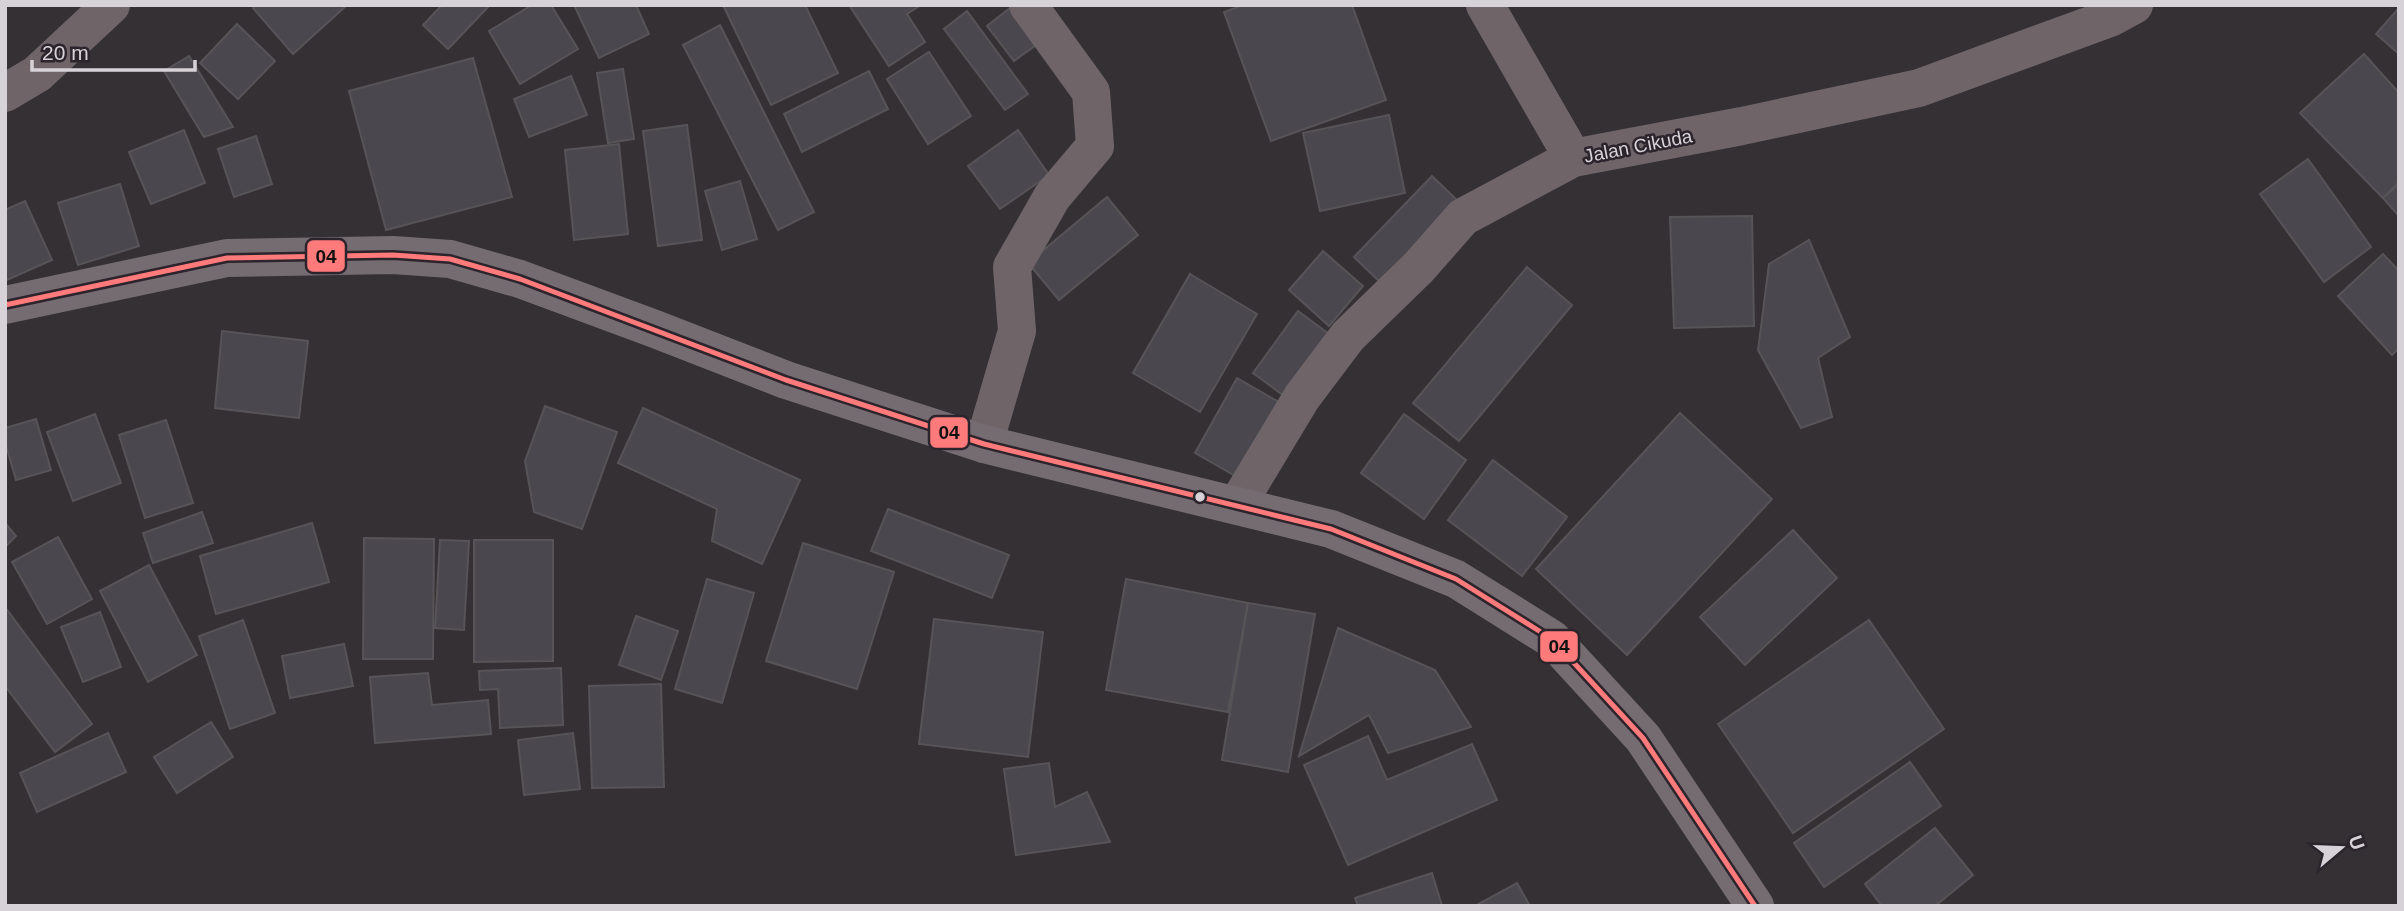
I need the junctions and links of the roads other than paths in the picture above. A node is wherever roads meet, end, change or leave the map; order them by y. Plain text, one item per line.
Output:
1 (111, 5) edge
2 (1028, 5) edge
3 (1485, 5) edge
4 (2134, 5) edge
5 (5, 93) edge
6 (1573, 158) junction
7 (5, 305) edge
8 (985, 444) junction
9 (1237, 505) junction
10 (1755, 906) edge

1 - 5 street
2 - 8 street
3 - 6 street
4 - 6 street, Jalan Cikuda
6 - 9 street, Jalan Cikuda
7 - 8 highway
8 - 9 highway
9 - 10 highway

